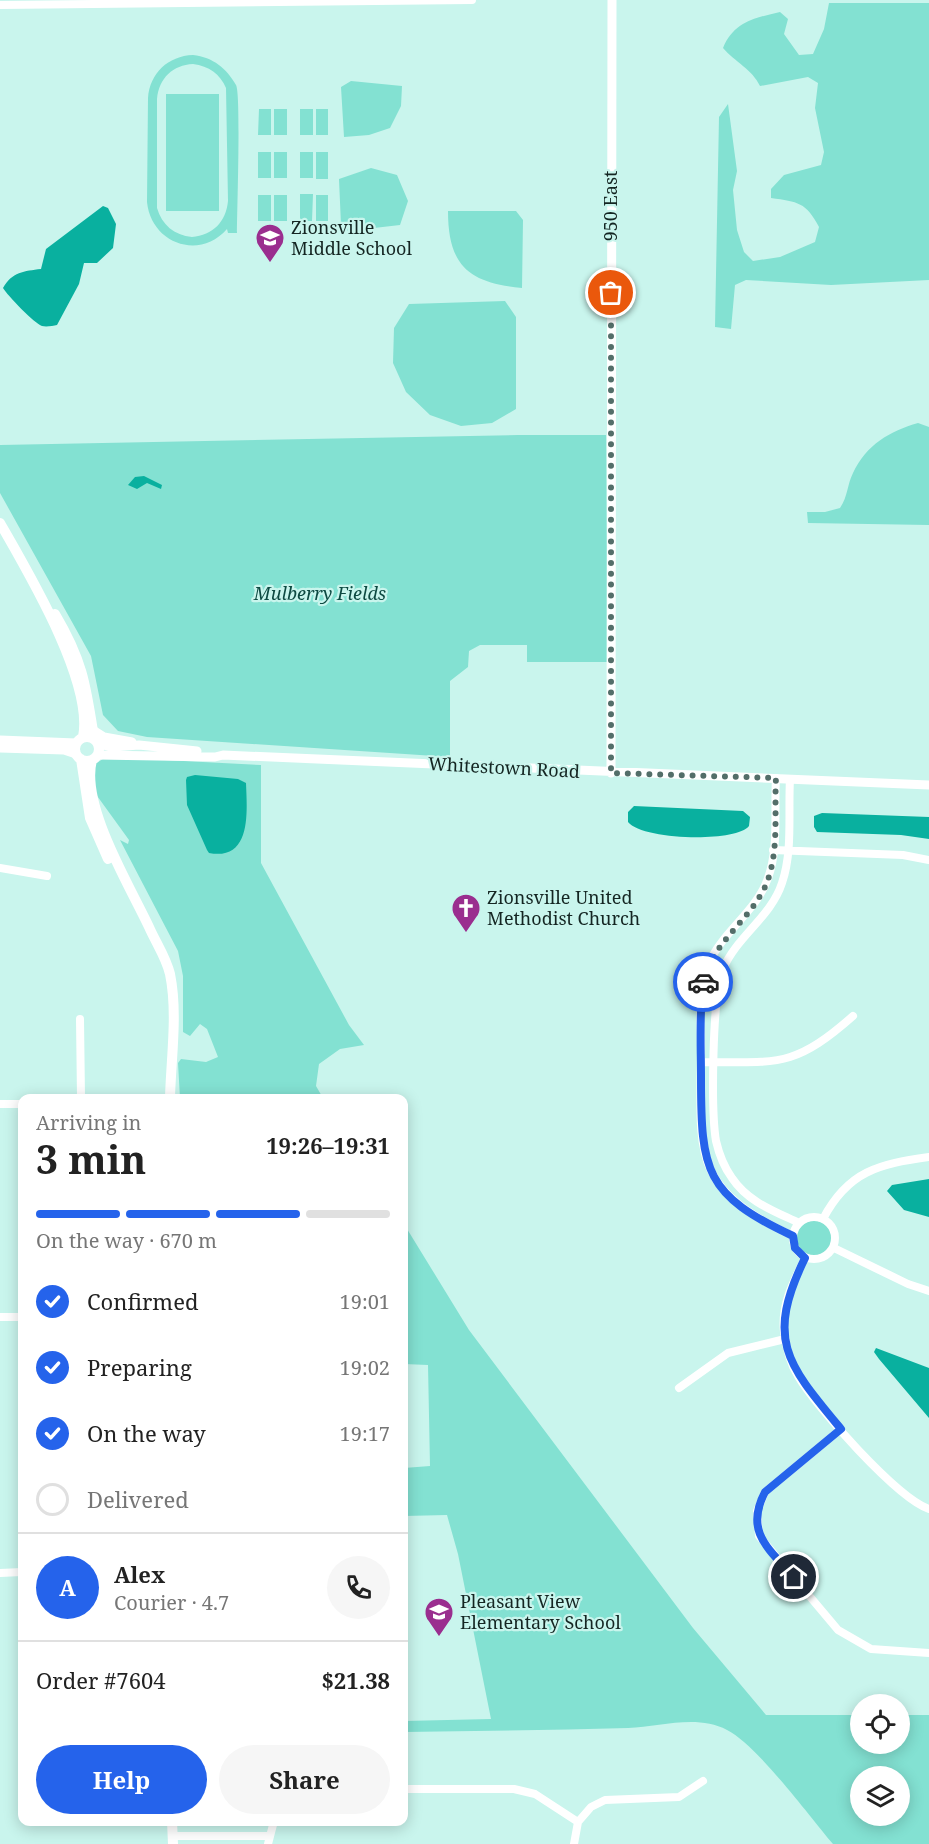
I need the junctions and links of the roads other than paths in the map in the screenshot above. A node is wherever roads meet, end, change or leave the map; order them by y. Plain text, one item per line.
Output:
1 (472, 0) edge
2 (612, 0) edge
3 (278, 2) edge
4 (0, 5) edge
5 (0, 523) edge
6 (0, 740) edge
7 (140, 745) junction
8 (88, 747) junction
9 (0, 748) edge
10 (223, 755) junction
11 (611, 773) junction
12 (776, 778) junction
13 (790, 779) junction
14 (929, 785) edge
15 (773, 850) junction
16 (787, 851) junction
17 (929, 860) edge
18 (0, 868) edge
19 (47, 876) dead end
20 (853, 1016) dead end
21 (80, 1019) dead end
22 (701, 1062) junction
23 (715, 1062) junction
24 (81, 1094) edge
25 (170, 1094) edge
26 (0, 1104) edge
27 (18, 1104) edge
28 (929, 1157) edge
29 (823, 1219) junction
30 (799, 1223) junction
31 (793, 1236) junction
32 (834, 1248) junction
33 (805, 1258) junction
34 (929, 1291) edge
35 (0, 1317) edge
36 (18, 1317) edge
37 (785, 1339) junction
38 (679, 1388) dead end
39 (841, 1429) junction
40 (929, 1509) edge
41 (18, 1572) edge
42 (0, 1573) edge
43 (929, 1653) edge
44 (703, 1781) dead end
45 (408, 1789) edge
46 (578, 1822) junction
47 (173, 1840) edge
48 (269, 1840) edge
49 (574, 1844) edge

1 - 3 street
2 - 11 street, 950 East
3 - 4 street
5 - 8 main road
6 - 8 street
7 - 8 street, Whitestown Road
7 - 8 street, Whitestown Road
7 - 10 street, Whitestown Road
8 - 9 street
8 - 10 street, Whitestown Road
8 - 25 main road
10 - 11 street, Whitestown Road
11 - 12 street, Whitestown Road
12 - 13 street, Whitestown Road
12 - 15 street
13 - 14 street, Whitestown Road
13 - 16 street
15 - 16 street
15 - 22 street
16 - 17 street
16 - 23 street
18 - 19 street
20 - 23 street
21 - 24 street
22 - 23 street
22 - 31 street
23 - 30 street
26 - 27 street
28 - 29 street
29 - 30 street
29 - 32 street
30 - 31 street
31 - 33 street
32 - 33 street
32 - 34 street
33 - 37 street
35 - 36 street
37 - 38 street
37 - 39 street
39 - 40 street
39 - 43 street
41 - 42 street
44 - 46 street
45 - 46 street
46 - 49 street
47 - 48 street

